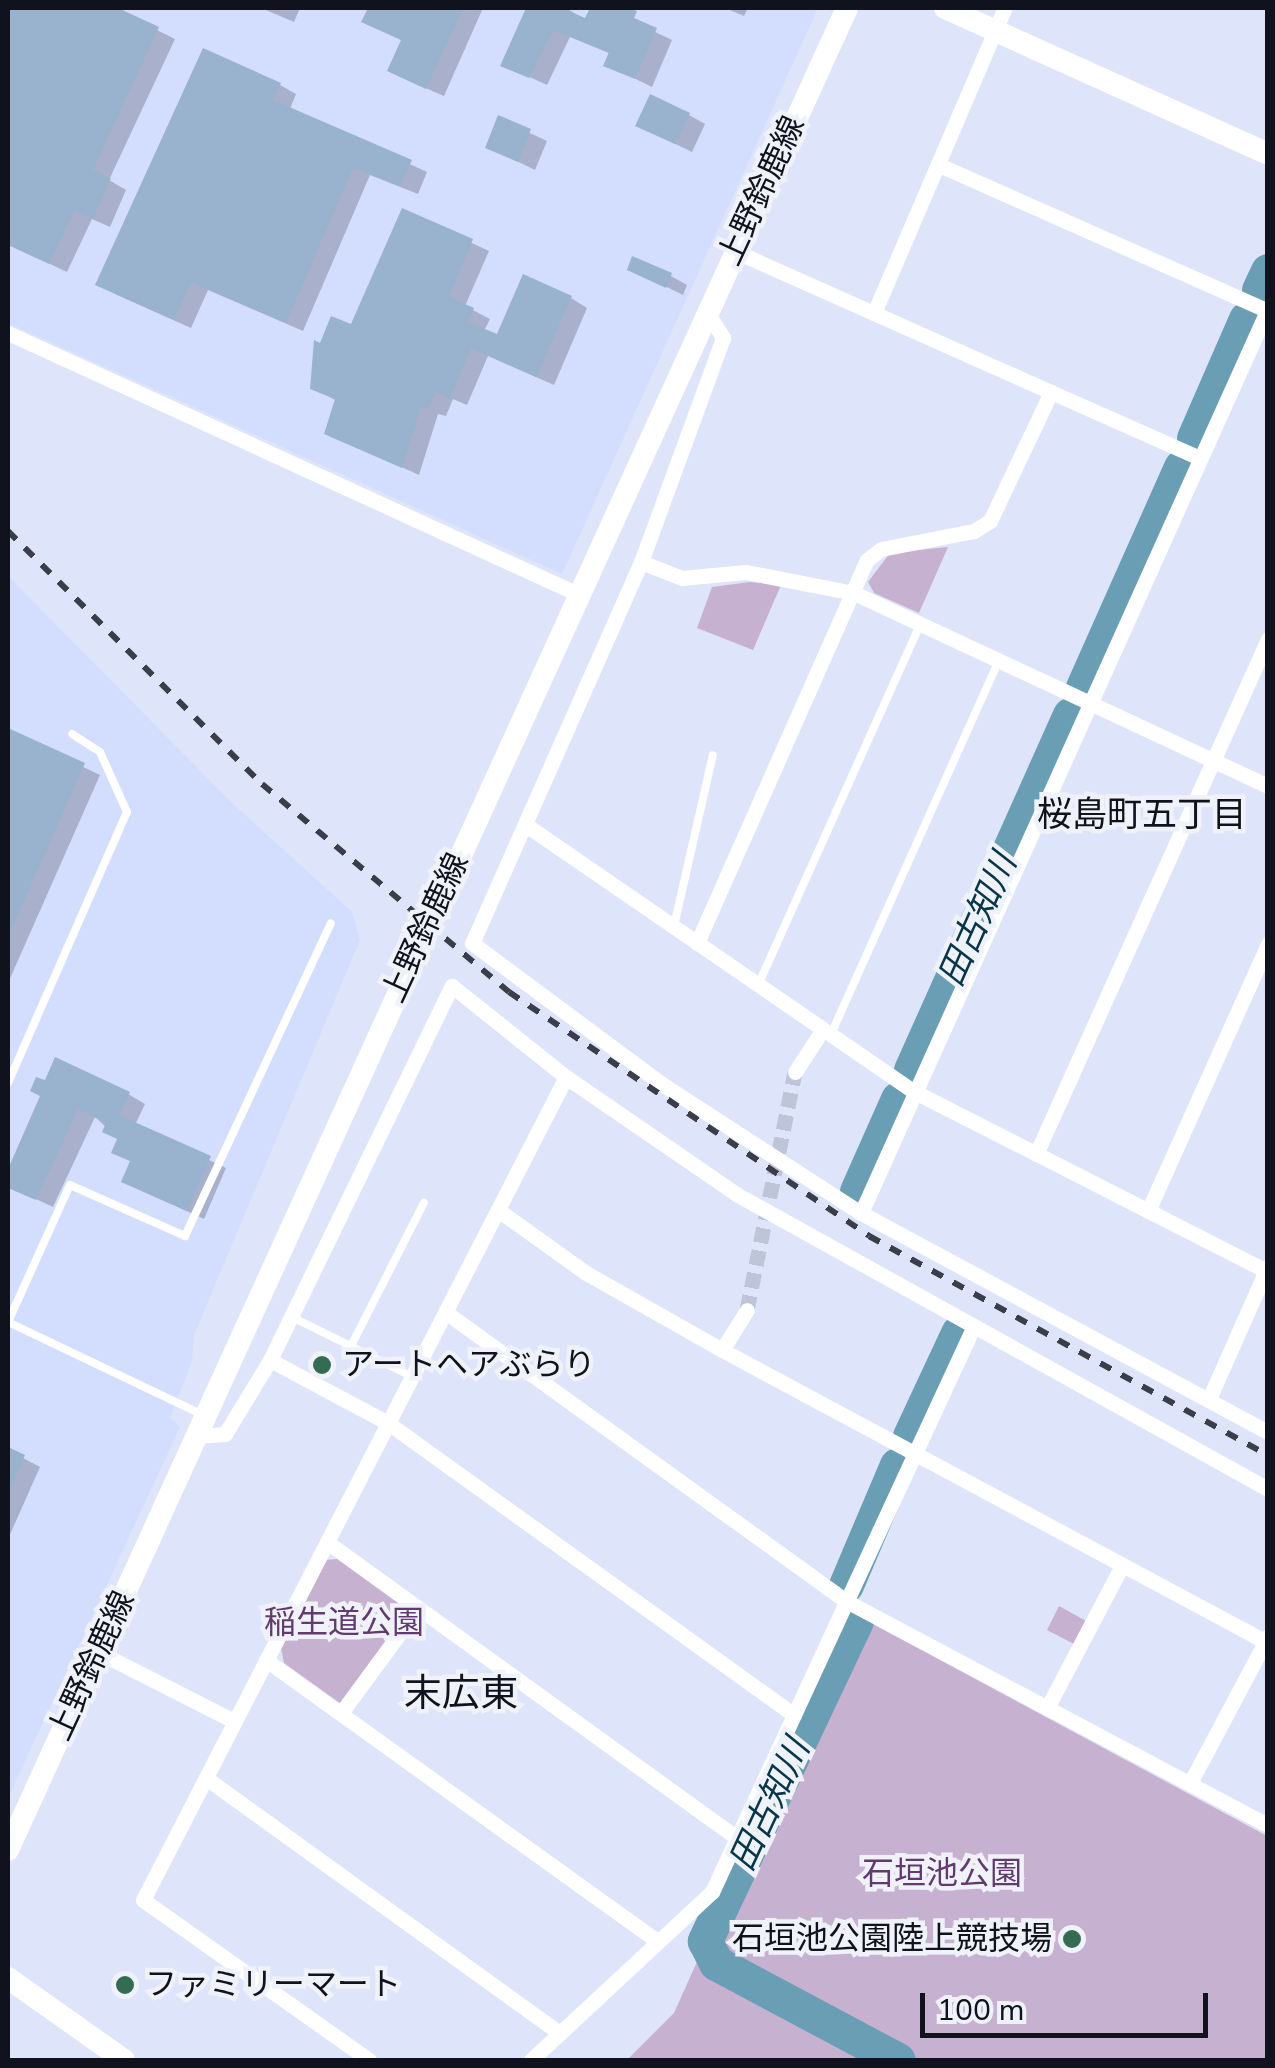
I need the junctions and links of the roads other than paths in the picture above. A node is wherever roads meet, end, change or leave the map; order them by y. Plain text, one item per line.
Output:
1 (847, 8) edge
2 (946, 8) edge
3 (1001, 18) edge
4 (1268, 154) edge
5 (939, 165) junction
6 (734, 251) junction
7 (1267, 311) edge
8 (707, 312) junction
9 (874, 312) junction
10 (8, 333) edge
11 (1050, 392) junction
12 (1200, 458) junction
13 (640, 562) junction
14 (854, 593) junction
15 (580, 595) junction
16 (919, 627) junction
17 (1268, 638) edge
18 (997, 664) junction
19 (1088, 706) junction
20 (72, 734) dead end
21 (713, 754) dead end
22 (1214, 761) junction
23 (1268, 786) edge
24 (526, 825) junction
25 (331, 923) dead end
26 (674, 928) junction
27 (697, 943) junction
28 (1268, 944) edge
29 (758, 984) junction
30 (827, 1032) junction
31 (795, 1072) tunnel mouth
32 (566, 1076) junction
33 (8, 1083) edge
34 (915, 1092) junction
35 (1036, 1154) junction
36 (424, 1204) dead end
37 (498, 1210) junction
38 (1148, 1211) junction
39 (861, 1213) junction
40 (1267, 1270) edge
41 (747, 1310) tunnel mouth
42 (448, 1314) junction
43 (292, 1316) junction
44 (8, 1322) edge
45 (972, 1328) junction
46 (351, 1346) junction
47 (722, 1350) junction
48 (270, 1360) junction
49 (413, 1377) junction
50 (1210, 1399) junction
51 (388, 1423) junction
52 (201, 1426) junction
53 (1268, 1432) edge
54 (915, 1457) junction
55 (1268, 1488) edge
56 (327, 1542) junction
57 (1122, 1566) junction
58 (848, 1602) junction
59 (418, 1608) junction
60 (1267, 1640) edge
61 (98, 1652) junction
62 (266, 1660) junction
63 (1047, 1708) junction
64 (341, 1713) junction
65 (794, 1715) junction
66 (234, 1721) junction
67 (206, 1778) junction
68 (1190, 1783) junction
69 (1268, 1826) edge
70 (738, 1838) junction
71 (8, 1850) edge
72 (657, 1941) junction
73 (8, 1978) edge
74 (560, 2034) junction
75 (124, 2060) edge
76 (370, 2060) edge
77 (531, 2060) edge

1 - 6 main road, 上野鈴鹿線
2 - 3 main road
3 - 4 main road
3 - 5 street
5 - 7 street
5 - 9 street
6 - 8 main road, 上野鈴鹿線
6 - 9 street
7 - 12 street
8 - 13 street
8 - 15 main road, 上野鈴鹿線
9 - 11 street
10 - 15 street
11 - 12 street
11 - 14 street
12 - 19 street
13 - 14 street
13 - 24 street
14 - 16 street
14 - 27 street
15 - 52 main road, 上野鈴鹿線
16 - 18 street
16 - 29 lane
17 - 22 street
18 - 19 street
18 - 30 lane
19 - 22 street
19 - 34 street
20 - 33 lane
21 - 26 lane
22 - 23 street
22 - 35 street
24 - 26 street
24 - 39 street
25 - 44 lane
26 - 27 street
27 - 29 street
28 - 38 street
29 - 30 street
30 - 31 street
30 - 34 street
32 - 37 street
32 - 43 street
32 - 45 street
34 - 35 street
34 - 39 street
35 - 38 street
36 - 46 lane
37 - 42 street
37 - 47 street
38 - 40 street
39 - 50 street
40 - 50 street
41 - 47 street
42 - 49 street
42 - 58 street
43 - 46 lane
43 - 48 street
44 - 52 lane
45 - 54 street
45 - 55 street
46 - 49 lane
47 - 54 street
48 - 51 street
48 - 52 street
49 - 51 street
50 - 53 street
51 - 56 street
51 - 65 street
52 - 61 main road, 上野鈴鹿線
54 - 57 street
54 - 58 street
56 - 59 street
56 - 62 street
57 - 60 street
57 - 63 street
58 - 63 street
58 - 65 street
59 - 64 street
59 - 70 street
60 - 68 street
61 - 66 street
61 - 71 main road, 上野鈴鹿線
62 - 64 street
62 - 66 street
63 - 68 street
64 - 72 street
65 - 70 street
66 - 67 street
67 - 74 street
67 - 76 street
68 - 69 street
70 - 72 street
72 - 74 street
73 - 75 main road
74 - 77 street

